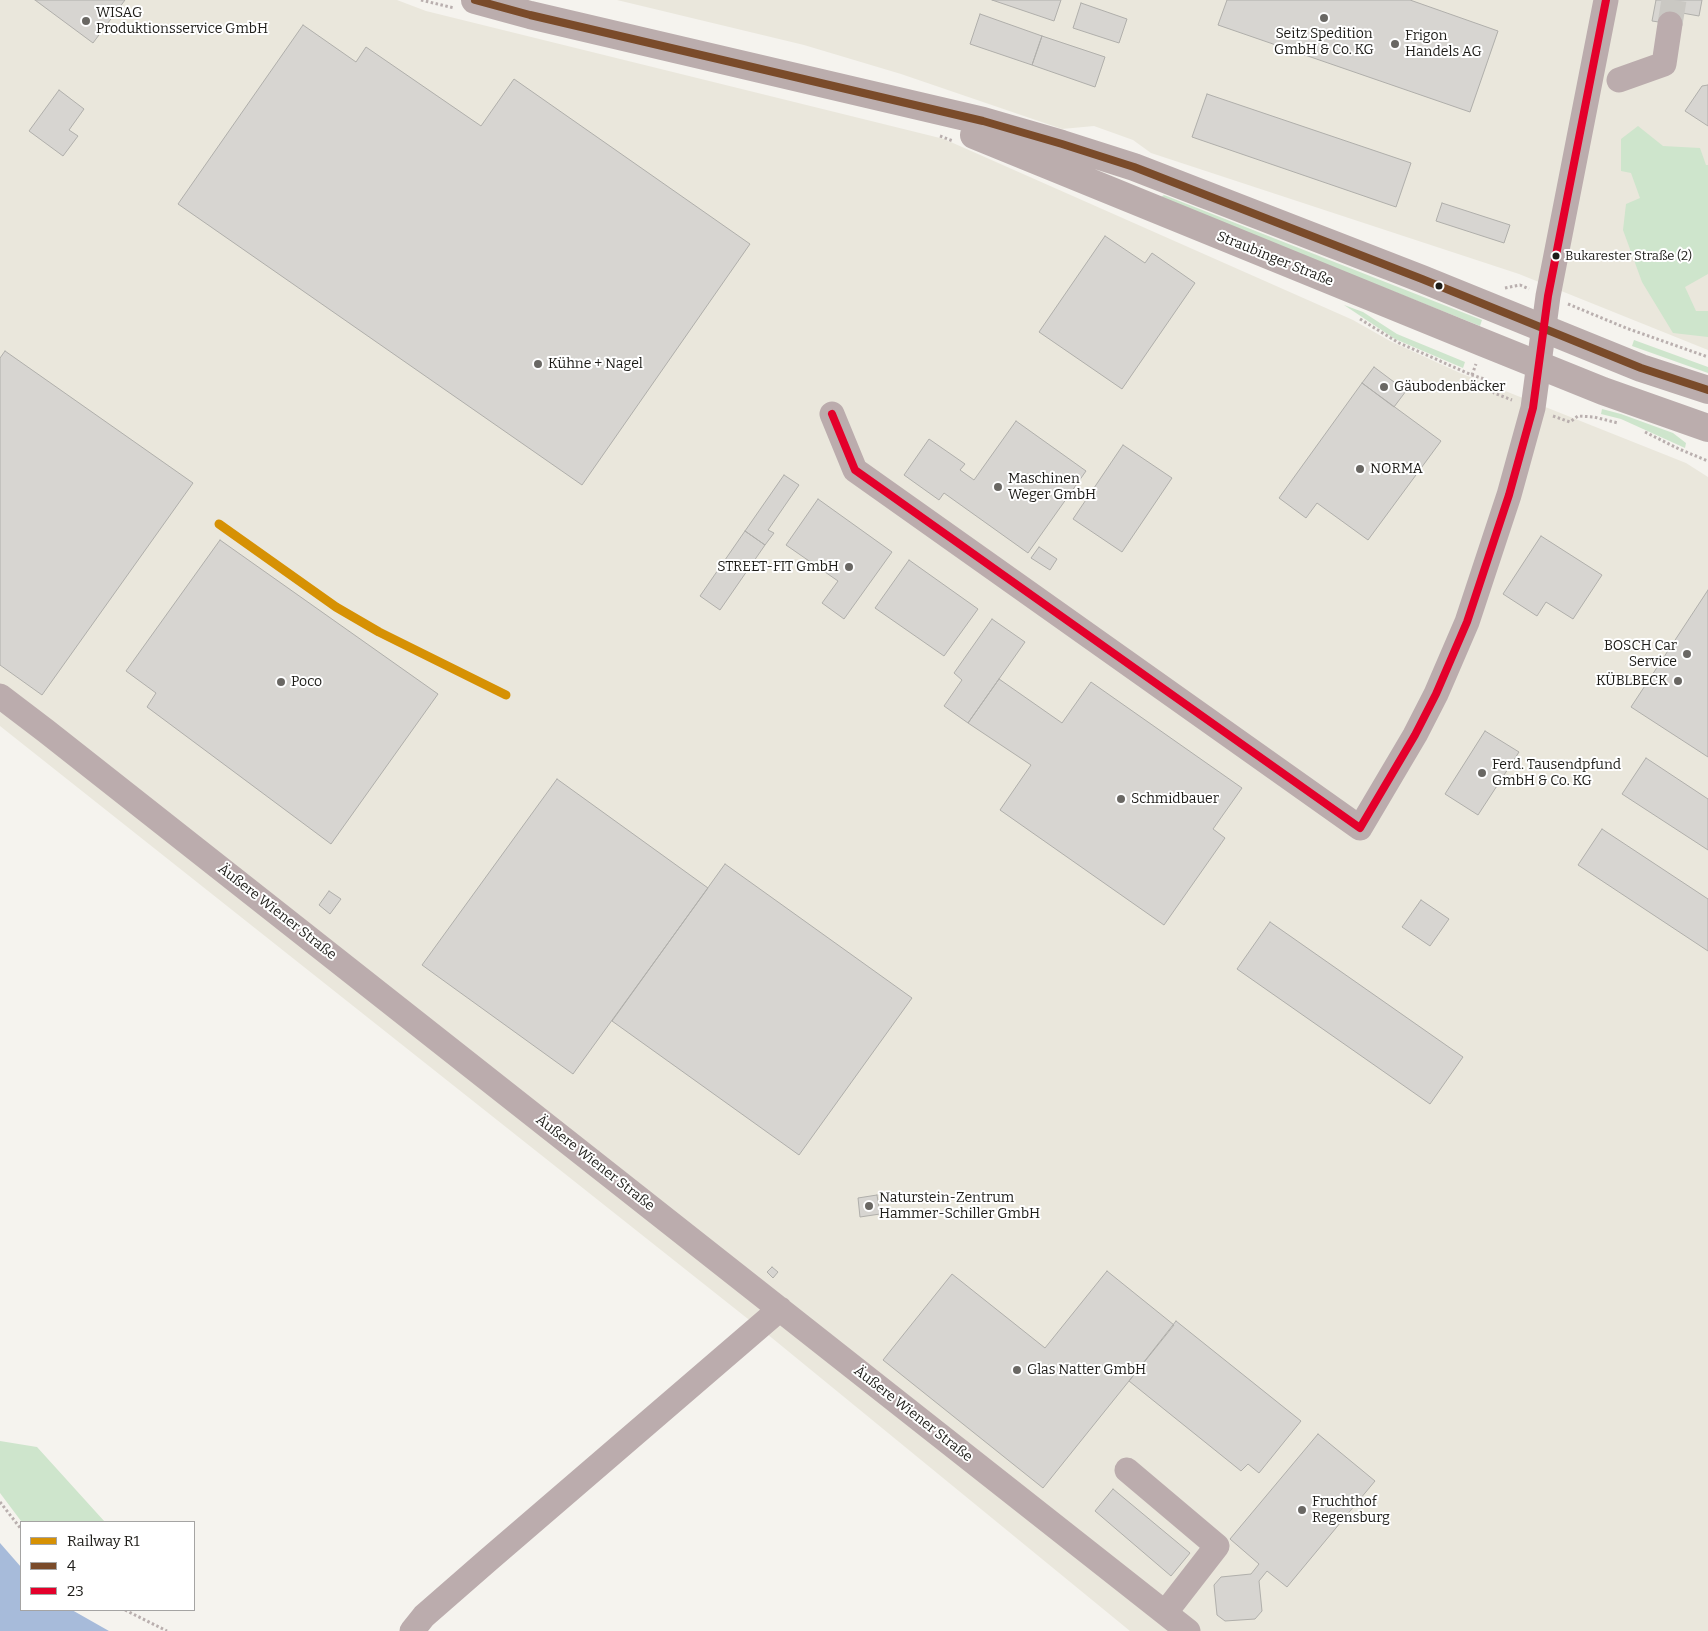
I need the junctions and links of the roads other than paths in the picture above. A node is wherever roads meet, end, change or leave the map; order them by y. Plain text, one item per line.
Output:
1 (1606, 0) edge
2 (467, 5) edge
3 (1670, 24) tunnel mouth
4 (1618, 80) dead end
5 (842, 88) junction
6 (1543, 328) junction
7 (1538, 365) junction
8 (1708, 390) edge
9 (832, 414) dead end
10 (1708, 428) edge
11 (0, 696) edge
12 (780, 1309) junction
13 (1127, 1470) dead end
14 (1165, 1613) junction
15 (412, 1631) edge
16 (1188, 1631) edge

1 - 6 street
2 - 5 main road, Straubinger Straße
3 - 4 street
5 - 6 main road, Straubinger Straße
5 - 7 main road, Straubinger Straße
6 - 7 street
6 - 8 main road, Straubinger Straße
7 - 9 street
7 - 10 main road, Straubinger Straße
11 - 12 street, Äußere Wiener Straße
12 - 14 street, Äußere Wiener Straße
12 - 15 street
13 - 14 street
14 - 16 street, Äußere Wiener Straße

